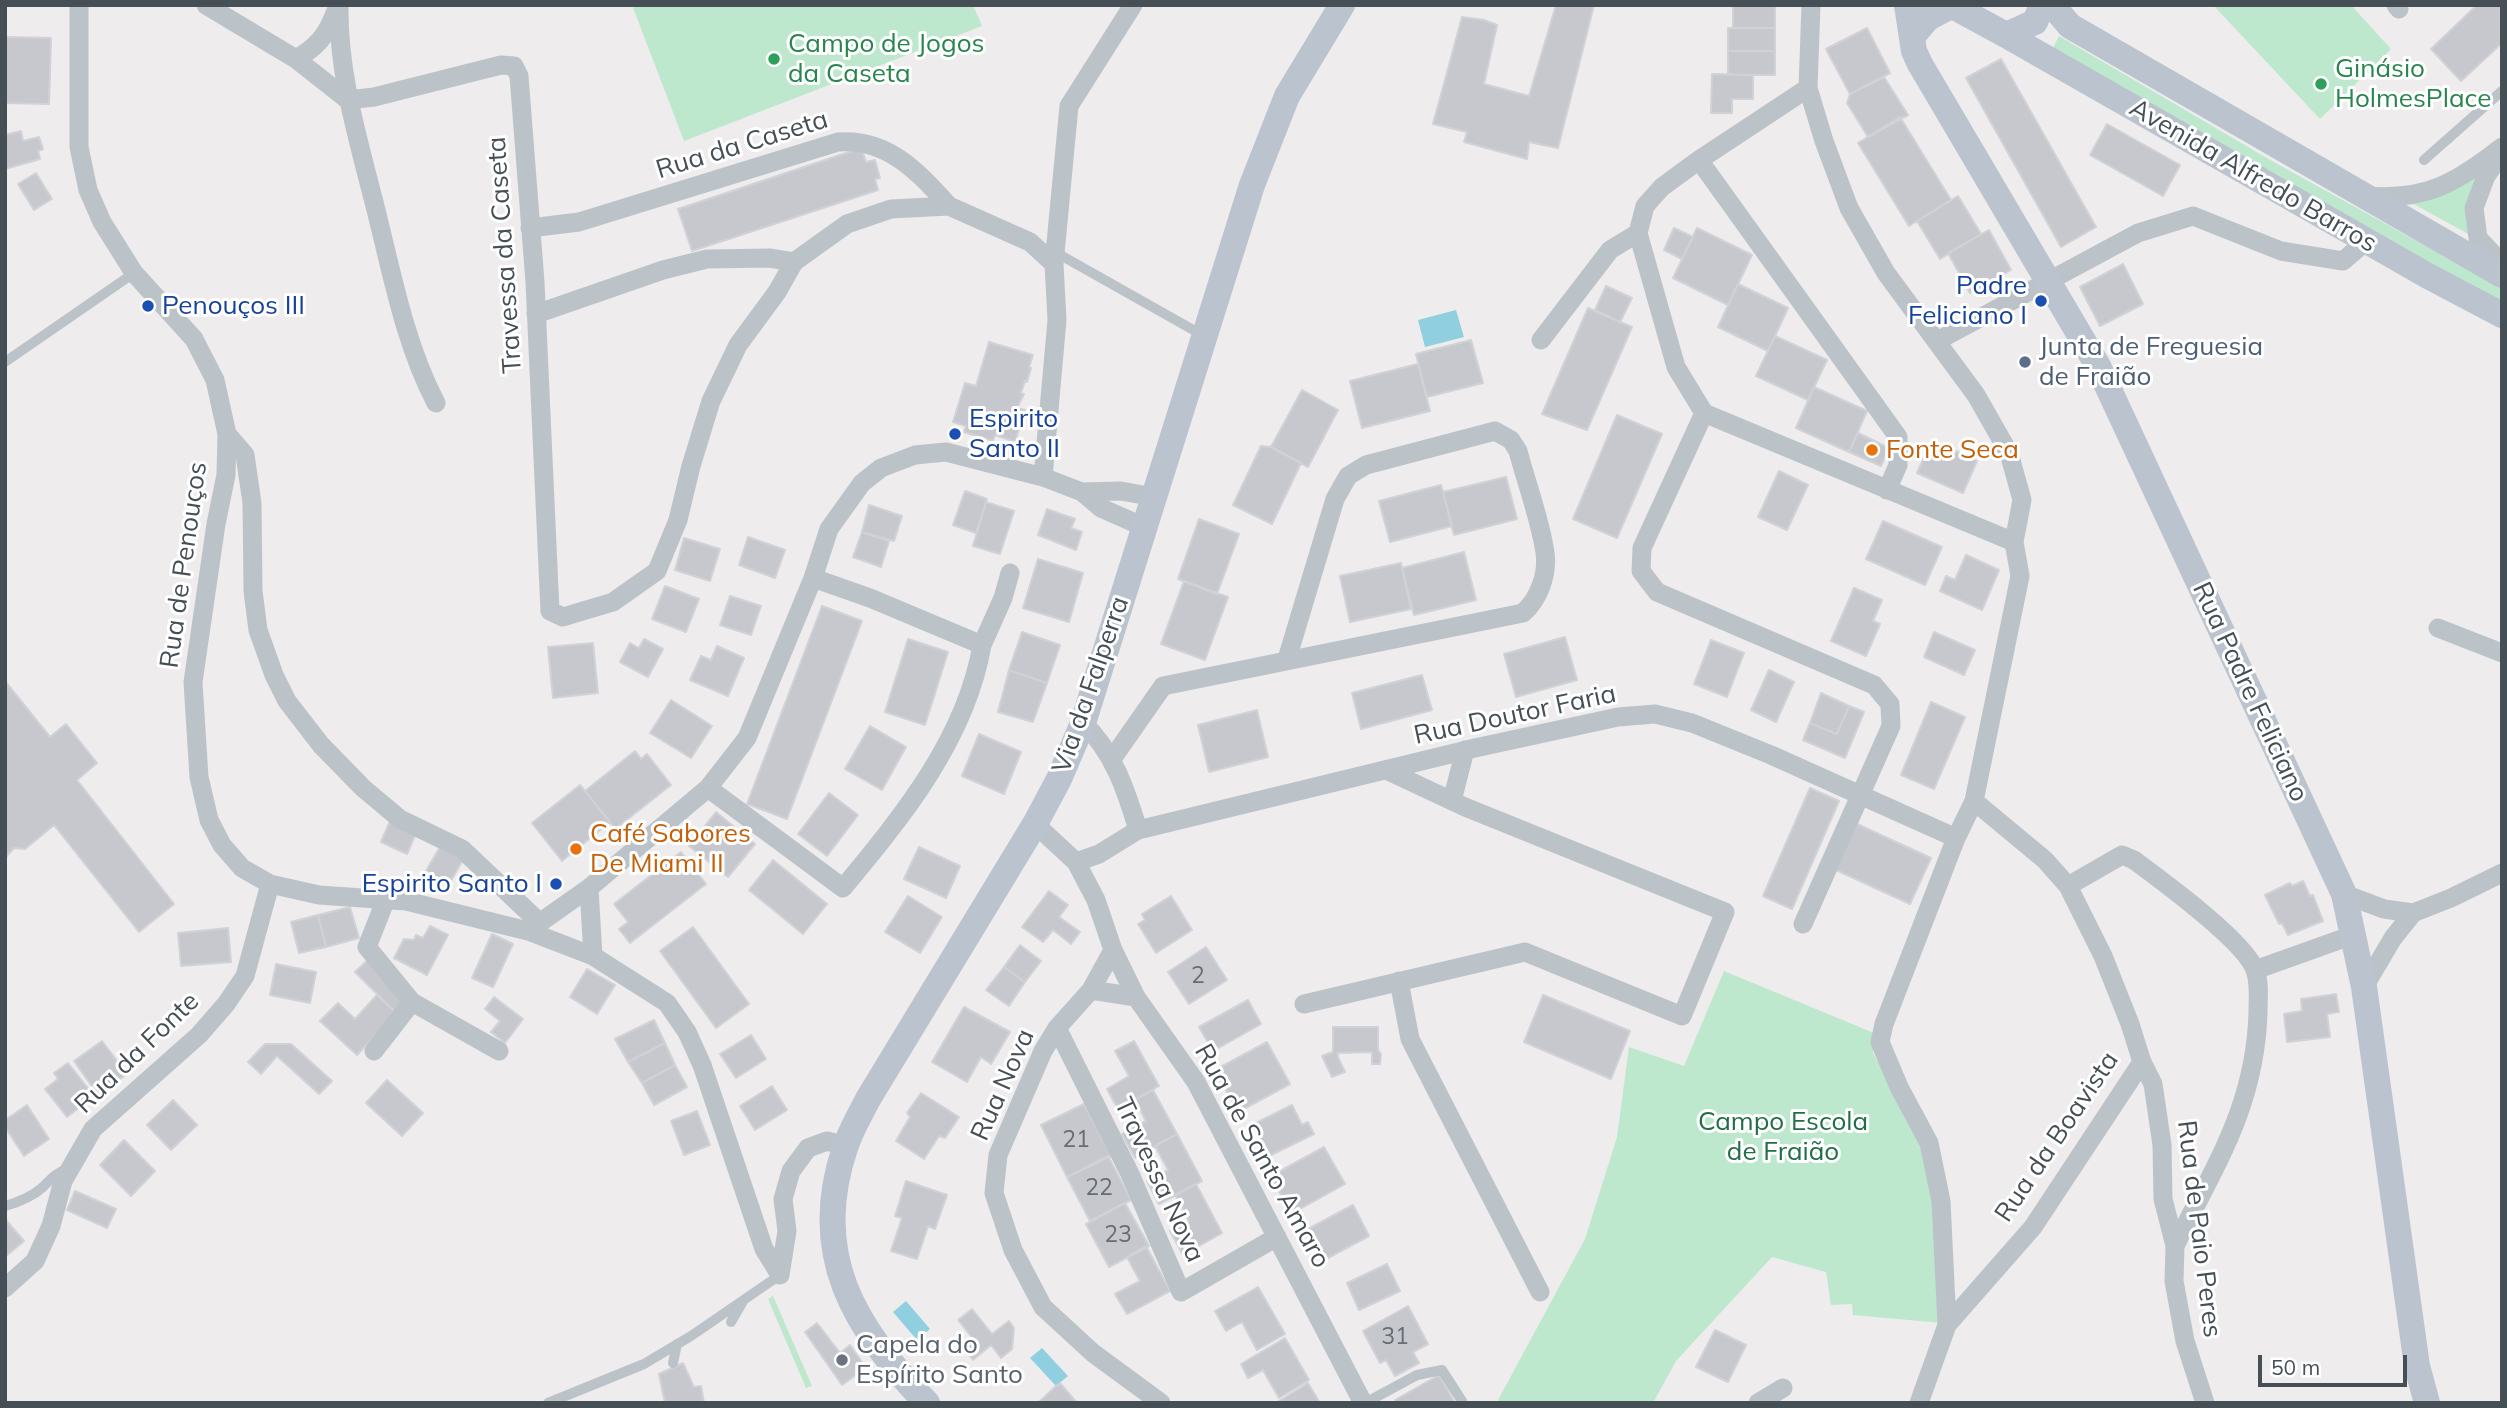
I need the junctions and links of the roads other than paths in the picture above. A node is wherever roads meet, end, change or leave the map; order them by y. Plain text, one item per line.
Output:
1 (79, 5) edge
2 (206, 5) edge
3 (339, 5) edge
4 (1133, 5) edge
5 (1342, 5) edge
6 (1811, 5) edge
7 (1907, 5) edge
8 (1951, 5) edge
9 (2042, 5) edge
10 (2052, 5) edge
11 (2006, 35) junction
12 (1912, 37) junction
13 (296, 59) junction
14 (1808, 88) junction
15 (2502, 91) edge
16 (348, 100) junction
17 (2502, 147) edge
18 (2502, 153) edge
19 (1699, 160) junction
20 (2424, 160) dead end
21 (2361, 195) junction
22 (949, 206) junction
23 (530, 228) junction
24 (1637, 233) junction
25 (2350, 255) dead end
26 (1054, 258) junction
27 (794, 262) junction
28 (134, 272) junction
29 (2498, 274) edge
30 (2048, 279) junction
31 (536, 314) junction
32 (2502, 315) edge
33 (1204, 337) junction
34 (1541, 340) dead end
35 (1937, 341) junction
36 (5, 362) edge
37 (436, 403) dead end
38 (1704, 413) junction
39 (227, 434) junction
40 (1043, 477) junction
41 (1887, 490) junction
42 (1083, 492) junction
43 (1154, 497) junction
44 (1144, 527) junction
45 (2014, 542) junction
46 (1010, 573) dead end
47 (813, 578) junction
48 (2438, 628) dead end
49 (982, 645) junction
50 (2502, 653) edge
51 (1287, 659) junction
52 (1083, 723) junction
53 (1465, 750) junction
54 (1112, 759) junction
55 (1386, 770) junction
56 (708, 788) junction
57 (1861, 794) junction
58 (1452, 801) junction
59 (1974, 801) junction
60 (1035, 824) junction
61 (1138, 830) junction
62 (1956, 838) junction
63 (1076, 862) junction
64 (2502, 873) edge
65 (270, 884) junction
66 (2068, 886) junction
67 (589, 888) junction
68 (2344, 894) junction
69 (386, 899) junction
70 (2413, 913) junction
71 (1803, 924) dead end
72 (534, 927) junction
73 (2353, 935) junction
74 (1113, 950) junction
75 (593, 956) junction
76 (2255, 970) junction
77 (1399, 981) junction
78 (2364, 987) junction
79 (1091, 990) junction
80 (1136, 997) junction
81 (412, 1002) junction
82 (1304, 1004) dead end
83 (1057, 1028) junction
84 (374, 1051) dead end
85 (499, 1051) dead end
86 (2142, 1062) junction
87 (845, 1146) junction
88 (71, 1167) junction
89 (5, 1206) edge
90 (1277, 1237) junction
91 (2175, 1245) junction
92 (780, 1275) junction
93 (5, 1288) edge
94 (1540, 1292) dead end
95 (744, 1299) junction
96 (731, 1322) dead end
97 (1947, 1325) junction
98 (677, 1344) junction
99 (673, 1363) dead end
100 (1783, 1388) dead end
101 (1462, 1401) dead end
102 (548, 1403) edge
103 (927, 1403) edge
104 (1161, 1403) edge
105 (1364, 1403) edge
106 (1758, 1403) edge
107 (1919, 1403) edge
108 (2205, 1403) edge
109 (2427, 1403) edge

1 - 28 street, Rua de Penouços
2 - 13 street
3 - 13 street
3 - 16 street
4 - 26 street
5 - 33 main road, Via da Falperra
6 - 14 street
7 - 12 main road, Rua Padre Feliciano
8 - 11 main road, Avenida Alfredo Barros
8 - 12 main road
9 - 11 main road
10 - 21 main road, Avenida Alfredo Barros
11 - 32 main road, Avenida Alfredo Barros
12 - 30 main road, Rua Padre Feliciano
13 - 16 street
14 - 19 street
14 - 35 street
15 - 20 lane
16 - 23 street, Travessa da Caseta
16 - 37 street
17 - 21 street
18 - 29 street
19 - 24 street
19 - 41 street
21 - 29 main road, Avenida Alfredo Barros
22 - 23 street, Rua da Caseta
22 - 26 street
22 - 27 street
23 - 31 street, Travessa da Caseta
24 - 34 street
24 - 38 street
25 - 30 street
26 - 33 lane
26 - 40 street
27 - 31 street
27 - 31 street, Travessa da Caseta
28 - 36 lane
28 - 39 street, Rua de Penouços
30 - 35 street
30 - 68 main road, Rua Padre Feliciano
33 - 43 main road, Via da Falperra
35 - 45 street
38 - 41 street
38 - 57 street
39 - 65 street, Rua de Penouços
39 - 72 street
40 - 42 street
40 - 47 street
41 - 45 street
42 - 43 street
42 - 44 street
43 - 44 main road, Via da Falperra
44 - 52 main road, Via da Falperra
45 - 59 street
46 - 49 street
47 - 49 street
47 - 56 street
48 - 50 street
49 - 56 street
51 - 51 street
51 - 54 street
52 - 54 street
52 - 60 main road, Via da Falperra
53 - 55 street, Rua Doutor Faria
53 - 57 street, Rua Doutor Faria
53 - 58 street
54 - 61 street
55 - 58 street
55 - 61 street, Rua Doutor Faria
56 - 67 street
57 - 62 street, Rua Doutor Faria
57 - 71 street
58 - 77 street
59 - 62 street
59 - 66 street, Rua da Boavista
60 - 63 street, Rua de Santo Amaro
60 - 87 main road, Via da Falperra
61 - 63 street, Rua Doutor Faria
62 - 97 street
63 - 74 street, Rua de Santo Amaro
64 - 70 street
65 - 69 street, Rua de Penouços
65 - 88 street, Rua da Fonte
66 - 76 street
66 - 86 street, Rua da Boavista
67 - 72 street
67 - 75 street
68 - 70 street
68 - 73 main road, Rua Padre Feliciano
69 - 72 street, Rua de Penouços
69 - 81 street
70 - 78 street
72 - 75 street, Rua de Penouços
73 - 76 street
73 - 78 main road, Rua Padre Feliciano
74 - 79 street, Rua Nova
74 - 80 street, Rua de Santo Amaro
75 - 92 street, Rua de Penouços
76 - 91 street
77 - 82 street
77 - 94 street
78 - 109 main road, Rua Padre Feliciano
79 - 80 street
79 - 83 street, Rua Nova
80 - 90 street, Rua de Santo Amaro
81 - 84 street
81 - 85 street
83 - 90 street, Travessa Nova
83 - 104 street, Rua Nova
86 - 91 street, Rua de Paio Peres
86 - 97 street, Rua da Boavista
87 - 92 street
87 - 103 main road, Via da Falperra
88 - 89 lane
88 - 93 street, Rua da Fonte
90 - 105 street, Rua de Santo Amaro
91 - 108 street, Rua de Paio Peres
92 - 95 lane
95 - 96 lane
95 - 98 lane
97 - 107 street, Rua da Boavista
98 - 99 lane
98 - 102 lane
100 - 106 street
101 - 105 lane

